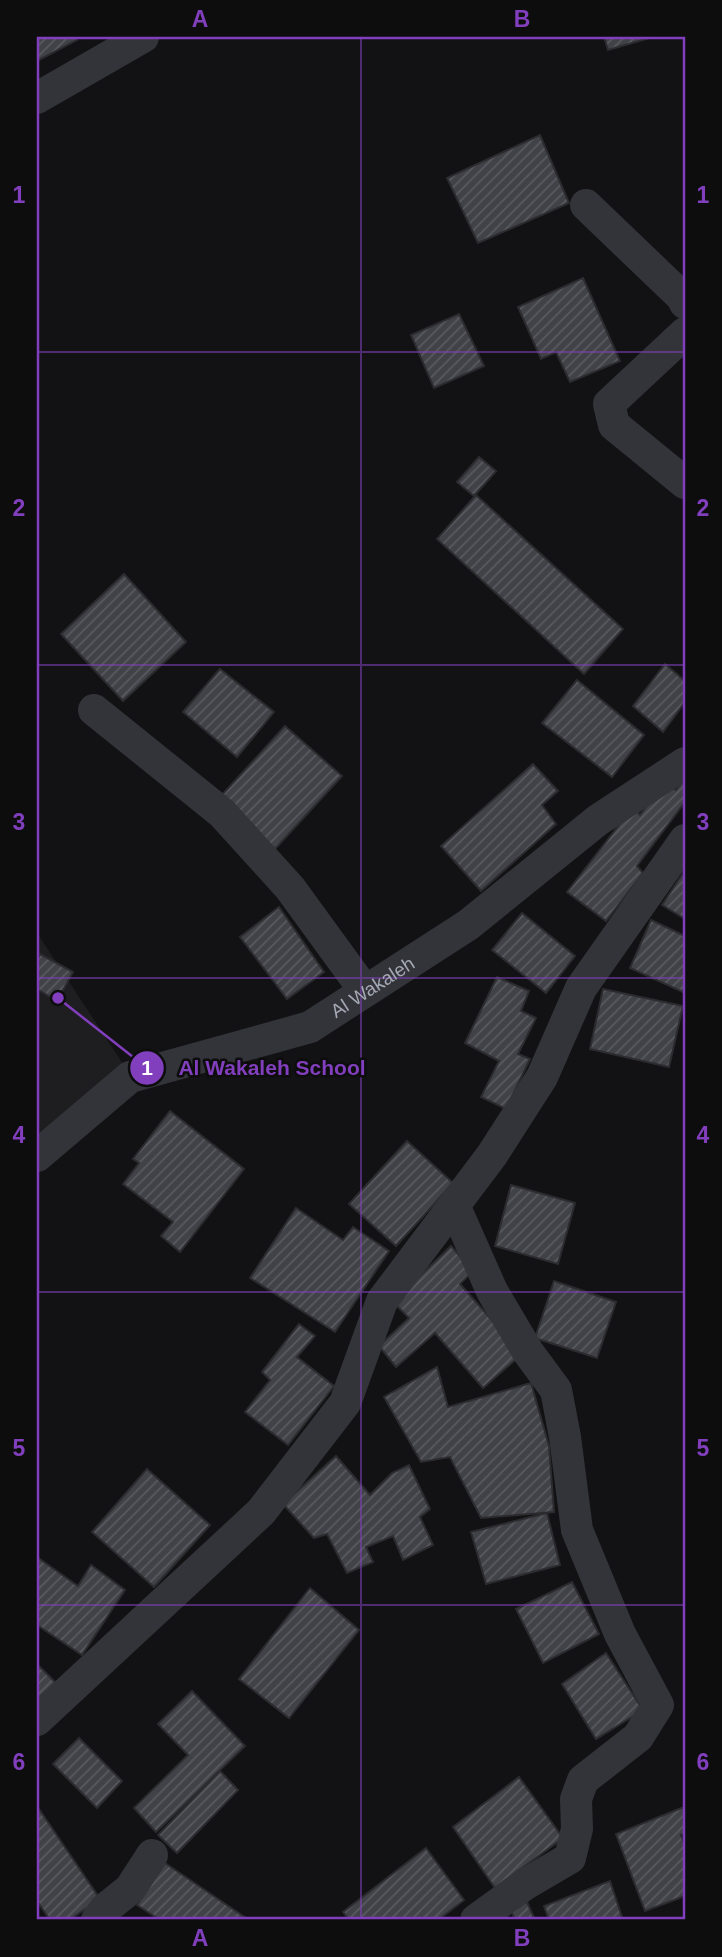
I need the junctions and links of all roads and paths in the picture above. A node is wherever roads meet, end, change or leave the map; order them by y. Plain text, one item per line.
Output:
1 (143, 37) edge
2 (37, 98) edge
3 (586, 205) dead end
4 (685, 303) edge
5 (685, 333) edge
6 (685, 483) edge
7 (94, 710) dead end
8 (685, 763) edge
9 (685, 840) edge
10 (365, 991) junction
11 (37, 1156) edge
12 (454, 1205) junction
13 (37, 1720) edge
14 (152, 1855) dead end
15 (97, 1920) edge
16 (476, 1920) edge

1 - 2 street
3 - 4 street
5 - 6 street
7 - 10 street
8 - 10 street, Al Wakaleh
9 - 12 street
10 - 11 street, Al Wakaleh
12 - 13 street
12 - 16 street
14 - 15 street

